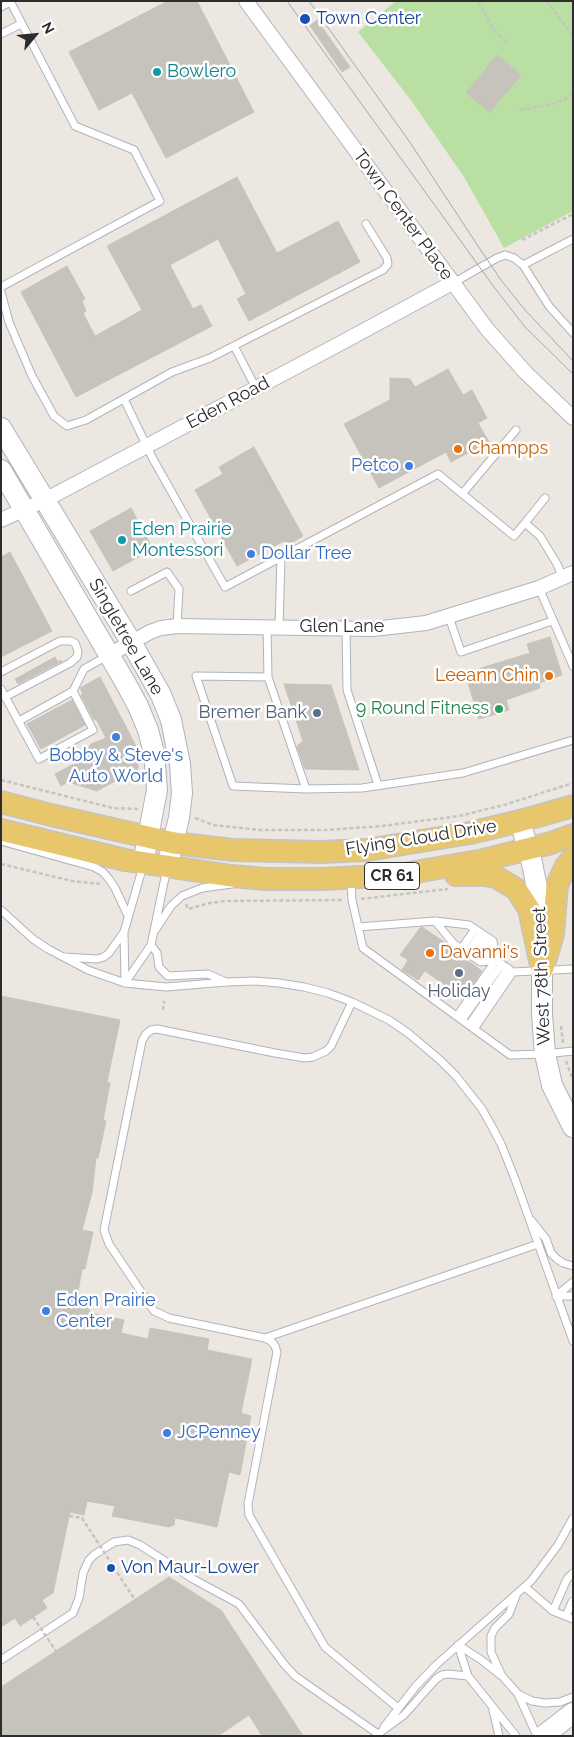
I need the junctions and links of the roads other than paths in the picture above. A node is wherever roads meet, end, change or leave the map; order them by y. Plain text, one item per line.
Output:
1 (246, 1) edge
2 (10, 2) edge
3 (1, 7) edge
4 (21, 24) junction
5 (1, 34) edge
6 (366, 224) dead end
7 (573, 239) edge
8 (523, 265) junction
9 (452, 283) junction
10 (1, 287) edge
11 (1, 292) edge
12 (572, 331) edge
13 (234, 346) junction
14 (256, 388) junction
15 (124, 399) junction
16 (573, 418) edge
17 (1, 428) edge
18 (516, 430) dead end
19 (147, 446) junction
20 (1, 470) edge
21 (462, 494) junction
22 (545, 498) dead end
23 (45, 500) junction
24 (23, 509) junction
25 (1, 520) edge
26 (525, 523) junction
27 (281, 558) junction
28 (568, 576) edge
29 (539, 588) junction
30 (131, 592) dead end
31 (449, 617) junction
32 (552, 621) junction
33 (177, 626) junction
34 (273, 627) junction
35 (346, 628) junction
36 (131, 642) junction
37 (110, 655) junction
38 (75, 660) junction
39 (573, 666) edge
40 (84, 669) junction
41 (1, 672) edge
42 (268, 677) junction
43 (1, 689) edge
44 (73, 691) junction
45 (6, 697) junction
46 (18, 721) junction
47 (573, 740) edge
48 (378, 786) junction
49 (306, 789) junction
50 (1, 802) edge
51 (573, 806) edge
52 (520, 822) junction
53 (1, 830) edge
54 (573, 836) edge
55 (149, 838) junction
56 (1, 841) edge
57 (174, 843) junction
58 (528, 849) junction
59 (573, 858) edge
60 (144, 863) junction
61 (167, 867) junction
62 (398, 875) junction
63 (351, 878) junction
64 (266, 879) junction
65 (1, 910) edge
66 (128, 916) junction
67 (435, 921) junction
68 (358, 927) junction
69 (156, 929) junction
70 (124, 932) junction
71 (483, 934) junction
72 (152, 945) junction
73 (469, 954) junction
74 (62, 957) junction
75 (505, 966) junction
76 (573, 969) edge
77 (542, 970) junction
78 (226, 982) junction
79 (125, 983) junction
80 (352, 1002) junction
81 (460, 1018) junction
82 (472, 1027) junction
83 (573, 1051) edge
84 (554, 1053) junction
85 (573, 1127) edge
86 (527, 1216) junction
87 (538, 1244) junction
88 (573, 1266) edge
89 (573, 1282) edge
90 (556, 1296) junction
91 (573, 1296) edge
92 (265, 1338) junction
93 (573, 1341) edge
94 (573, 1518) edge
95 (573, 1574) edge
96 (525, 1587) junction
97 (516, 1596) junction
98 (572, 1602) edge
99 (553, 1611) junction
100 (571, 1618) edge
101 (458, 1645) junction
102 (1, 1660) edge
103 (468, 1676) junction
104 (502, 1677) junction
105 (518, 1694) junction
106 (573, 1697) edge
107 (398, 1708) junction
108 (493, 1709) junction
109 (573, 1713) edge
110 (378, 1735) edge
111 (498, 1736) edge
112 (516, 1736) edge
113 (537, 1736) edge
114 (542, 1736) edge

1 - 9 street, Town Center Place
2 - 3 lane
2 - 4 lane
4 - 5 lane
4 - 10 lane
6 - 13 lane
7 - 8 lane
8 - 9 lane
8 - 12 lane
9 - 14 street, Eden Road
9 - 16 street, Town Center Place
11 - 15 lane
13 - 14 lane
13 - 15 lane
14 - 19 street, Eden Road
15 - 19 lane
17 - 23 street, Singletree Lane
18 - 21 lane
19 - 23 street, Eden Road
19 - 27 lane
20 - 24 street, Singletree Lane
21 - 26 lane
21 - 27 lane
22 - 26 lane
23 - 24 street, Eden Road
23 - 36 street, Singletree Lane
24 - 25 street, Eden Road
24 - 37 street, Singletree Lane
26 - 28 lane
27 - 34 lane
28 - 29 street, Glen Lane
29 - 31 street, Glen Lane
29 - 32 lane
30 - 33 lane
31 - 32 lane
31 - 35 street, Glen Lane
32 - 39 lane
33 - 34 street, Glen Lane
33 - 36 street, Glen Lane
34 - 35 street, Glen Lane
34 - 42 lane
35 - 48 lane
36 - 37 street, Glen Lane
36 - 57 street, Singletree Lane
37 - 40 lane
37 - 55 street, Singletree Lane
38 - 40 lane
38 - 41 lane
38 - 45 lane
40 - 44 lane
42 - 49 lane
42 - 49 lane
43 - 45 lane
44 - 46 lane
44 - 46 lane
45 - 46 lane
47 - 48 lane
48 - 49 lane
50 - 55 main road, Flying Cloud Drive / CR 61
51 - 52 main road, Flying Cloud Drive / CR 61
52 - 57 main road, Flying Cloud Drive / CR 61
52 - 58 street, West 78th Street
53 - 60 main road, Flying Cloud Drive / CR 61
54 - 58 main road, Flying Cloud Drive / CR 61
55 - 57 main road, Flying Cloud Drive / CR 61
55 - 60 street, Singletree Lane
56 - 66 lane
57 - 61 street, Singletree Lane
58 - 62 main road, Flying Cloud Drive / CR 61
58 - 77 street, West 78th Street
59 - 77 main road
60 - 61 main road, Flying Cloud Drive / CR 61
60 - 66 lane
61 - 64 main road, Flying Cloud Drive / CR 61
61 - 69 lane
62 - 63 main road, Flying Cloud Drive / CR 61
62 - 77 main road
63 - 64 main road, Flying Cloud Drive / CR 61
63 - 68 lane
64 - 69 lane
65 - 74 lane
66 - 70 lane
67 - 68 lane
67 - 71 lane
67 - 73 lane
68 - 81 lane
69 - 72 lane
70 - 74 lane
70 - 79 lane
71 - 73 lane
71 - 73 lane
71 - 75 lane
72 - 78 lane
72 - 79 lane
73 - 75 lane
74 - 79 lane
75 - 77 lane
75 - 81 lane
75 - 82 lane
76 - 77 lane
77 - 84 street, West 78th Street
78 - 79 lane
78 - 80 lane
80 - 86 lane
80 - 92 lane
81 - 82 lane
82 - 84 lane
83 - 84 lane
84 - 85 street, West 78th Street
86 - 87 lane
86 - 88 lane
87 - 90 lane
87 - 92 lane
89 - 90 lane
90 - 91 lane
90 - 93 lane
92 - 107 lane
94 - 96 lane
95 - 99 lane
96 - 97 lane
96 - 99 lane
97 - 101 lane
97 - 104 lane
98 - 100 lane
99 - 100 lane
101 - 103 lane
101 - 104 lane
101 - 107 lane
102 - 110 lane
103 - 108 lane
103 - 110 lane
104 - 105 lane
105 - 106 lane
105 - 113 lane
107 - 110 lane
108 - 111 lane
108 - 112 lane
109 - 114 street

